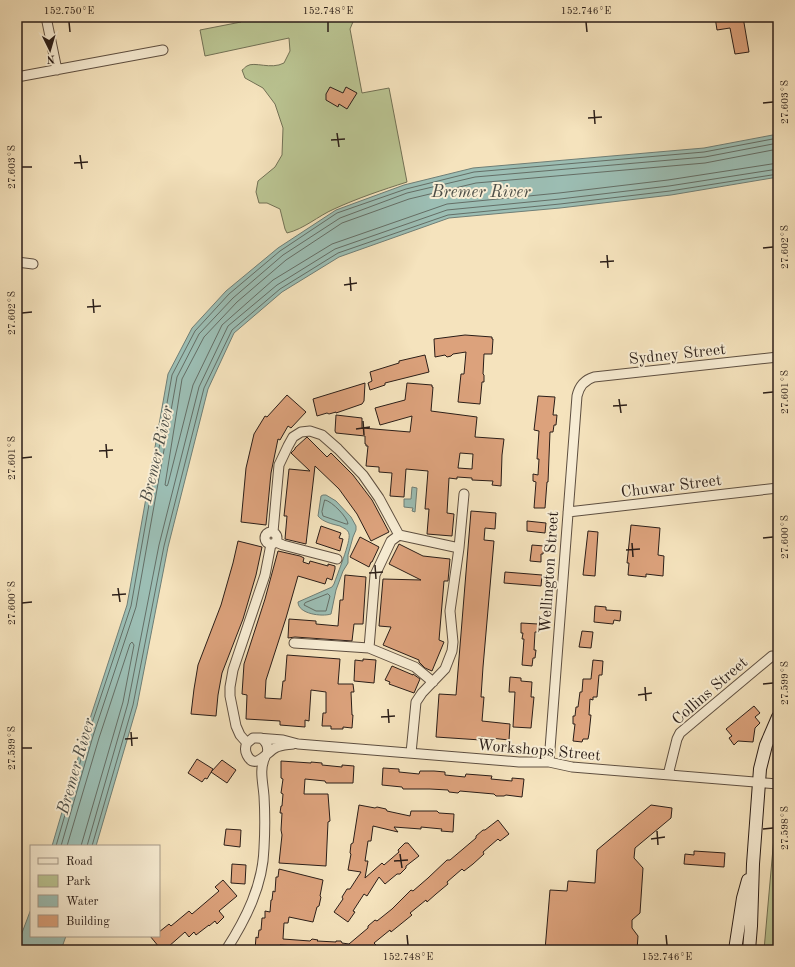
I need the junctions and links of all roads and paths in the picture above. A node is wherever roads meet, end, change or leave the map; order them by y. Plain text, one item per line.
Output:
1 (46, 17) edge
2 (163, 50) dead end
3 (56, 70) junction
4 (17, 77) edge
5 (17, 262) edge
6 (33, 264) dead end
7 (778, 357) edge
8 (582, 385) joint
9 (778, 488) edge
10 (464, 494) dead end
11 (568, 512) junction
12 (399, 535) junction
13 (273, 543) junction
14 (459, 548) junction
15 (336, 559) dead end
16 (294, 643) dead end
17 (369, 648) junction
18 (772, 656) dead end
19 (433, 682) junction
20 (778, 717) edge
21 (257, 738) junction
22 (247, 743) junction
23 (298, 744) junction
24 (411, 753) junction
25 (266, 755) junction
26 (252, 760) junction
27 (549, 762) junction
28 (668, 775) junction
29 (262, 783) junction
30 (759, 783) junction
31 (778, 784) edge
32 (753, 864) junction
33 (226, 950) edge
34 (735, 950) edge
35 (749, 950) edge

1 - 3 street
2 - 3 street
3 - 4 street
5 - 6 street
7 - 8 street, Sydney Street
8 - 11 street, Wellington Street
9 - 11 street, Chuwar Street
10 - 14 street
11 - 27 street, Wellington Street
12 - 13 street
12 - 14 street
12 - 17 street
13 - 15 street
13 - 22 street
14 - 19 street
16 - 17 street
17 - 19 street
18 - 28 street, Collins Street
19 - 24 street
20 - 30 main road
21 - 22 street
21 - 23 street, Workshops Street
21 - 25 street
22 - 26 street
23 - 24 street, Workshops Street
23 - 25 street, Workshops Street
24 - 27 street, Workshops Street
25 - 26 street
25 - 29 street
26 - 29 street
27 - 28 street, Workshops Street
28 - 30 street, Workshops Street
29 - 33 street
30 - 31 street, Workshops Street
30 - 32 main road
32 - 34 main road
32 - 35 main road

